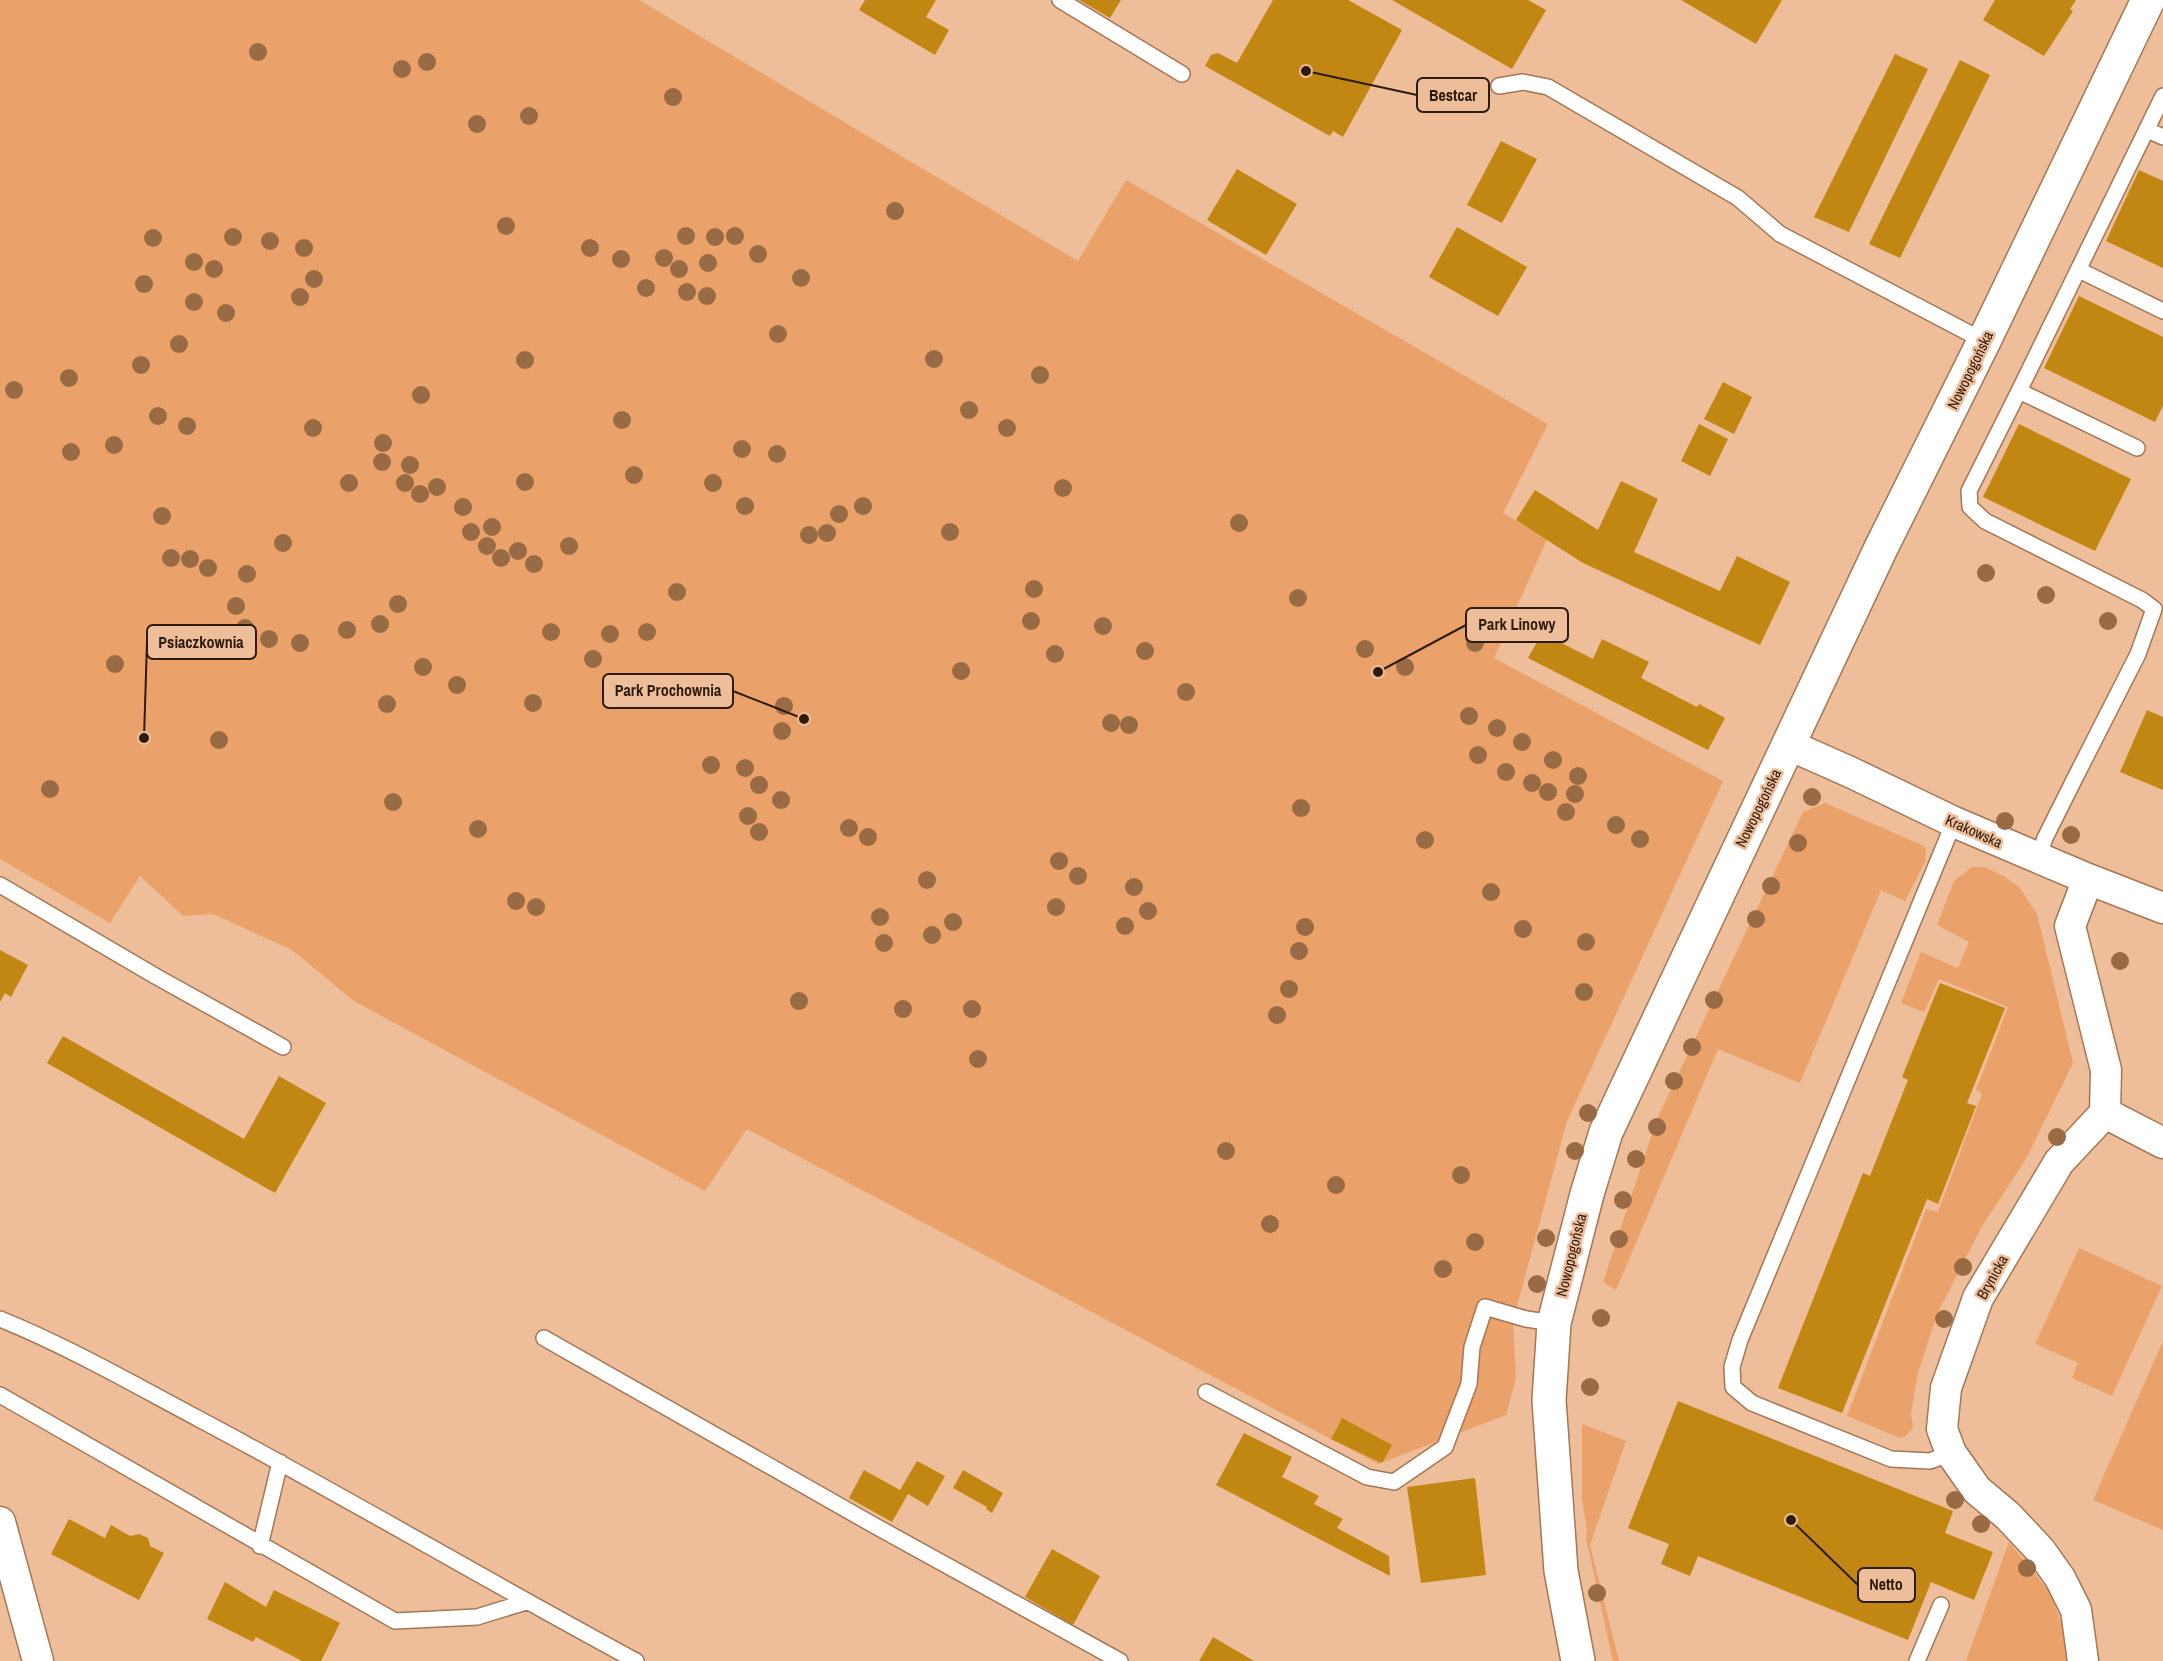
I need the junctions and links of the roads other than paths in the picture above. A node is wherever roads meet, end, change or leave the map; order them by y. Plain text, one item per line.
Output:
1 (1060, 0) edge
2 (2148, 0) edge
3 (1182, 74) dead end
4 (1499, 86) dead end
5 (2163, 96) edge
6 (2147, 130) junction
7 (2163, 137) edge
8 (2079, 270) junction
9 (2163, 311) edge
10 (1984, 341) junction
11 (2019, 392) junction
12 (2136, 448) dead end
13 (1789, 745) junction
14 (1954, 822) junction
15 (2038, 858) junction
16 (2088, 879) junction
17 (0, 885) edge
18 (2163, 908) edge
19 (283, 1047) dead end
20 (2105, 1113) junction
21 (2163, 1143) edge
22 (0, 1319) edge
23 (1554, 1323) junction
24 (544, 1338) dead end
25 (1206, 1392) dead end
26 (0, 1395) edge
27 (1951, 1453) junction
28 (280, 1462) junction
29 (0, 1522) edge
30 (261, 1546) junction
31 (526, 1602) junction
32 (1941, 1605) dead end
33 (38, 1661) edge
34 (636, 1661) edge
35 (1120, 1661) edge
36 (1578, 1661) edge
37 (1917, 1661) edge
38 (2083, 1661) edge

1 - 3 lane
2 - 10 street, Nowopogońska
4 - 10 lane
5 - 6 lane
6 - 7 lane
6 - 8 lane
8 - 9 lane
8 - 11 lane
10 - 13 street, Nowopogońska
11 - 12 lane
11 - 15 lane
13 - 14 street, Krakowska
13 - 23 street, Nowopogońska
14 - 15 street, Krakowska
14 - 27 lane
15 - 16 street, Krakowska
16 - 18 street, Krakowska
16 - 20 street
17 - 19 lane
20 - 21 street
20 - 27 street, Brynicka
22 - 28 lane
23 - 25 lane
23 - 36 street, Nowopogońska
24 - 35 lane
26 - 30 lane
27 - 38 street, Brynicka
28 - 30 lane
28 - 31 lane
29 - 33 street
30 - 31 lane
31 - 34 lane
32 - 37 lane

